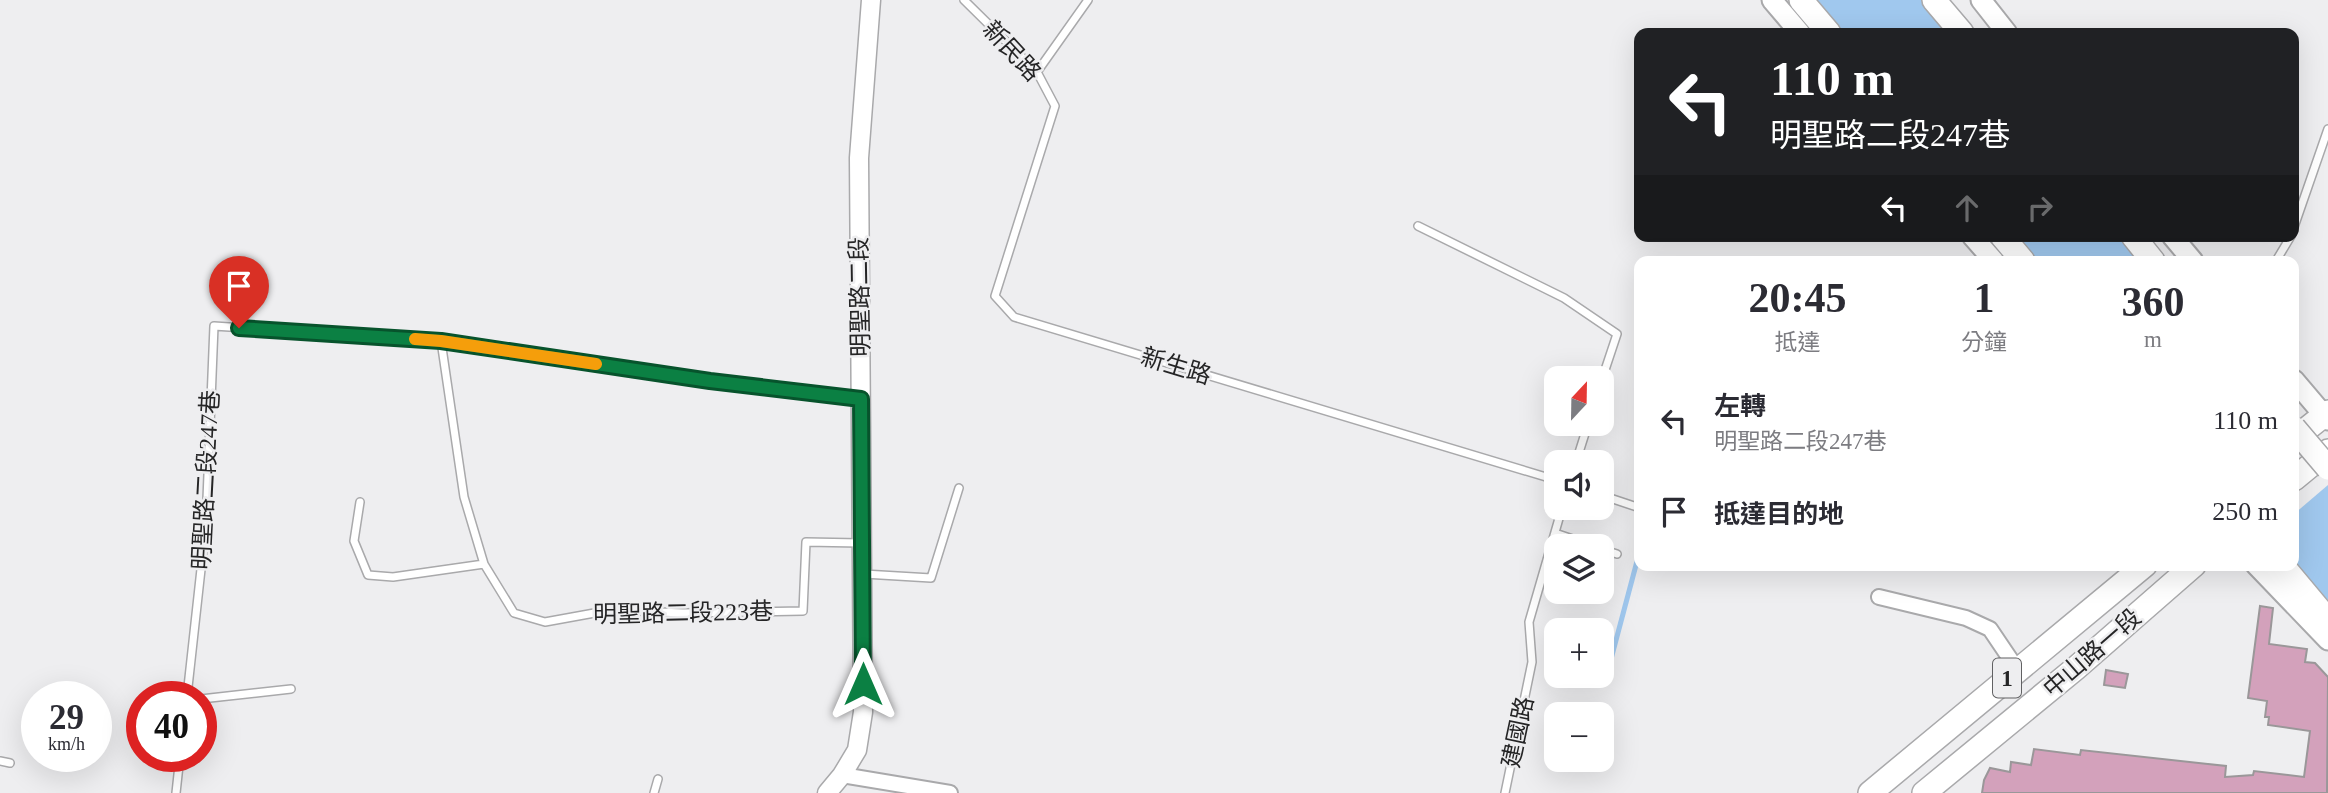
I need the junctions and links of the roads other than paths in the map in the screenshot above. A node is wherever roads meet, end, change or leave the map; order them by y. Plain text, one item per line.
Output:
1 (872, 0) edge
2 (964, 0) edge
3 (1088, 0) edge
4 (1772, 0) edge
5 (1801, 0) edge
6 (1934, 0) edge
7 (1981, 0) edge
8 (1796, 28) edge
9 (1825, 28) edge
10 (1958, 28) edge
11 (2003, 28) edge
12 (1037, 72) junction
13 (1055, 106) joint
14 (2328, 129) edge
15 (2299, 213) edge
16 (1418, 226) dead end
17 (1977, 242) edge
18 (2007, 242) edge
19 (2138, 242) edge
20 (2177, 242) edge
21 (1990, 256) edge
22 (2018, 256) edge
23 (2149, 256) edge
24 (2189, 256) edge
25 (441, 341) junction
26 (1607, 366) edge
27 (2299, 385) edge
28 (861, 399) junction
29 (2327, 415) edge
30 (2299, 432) edge
31 (2299, 438) edge
32 (2324, 460) edge
33 (1544, 476) edge
34 (2299, 476) edge
35 (958, 488) dead end
36 (1614, 499) edge
37 (360, 502) dead end
38 (1634, 506) edge
39 (1559, 520) edge
40 (1555, 533) junction
41 (1558, 534) edge
42 (863, 543) junction
43 (1614, 553) edge
44 (1617, 554) dead end
45 (484, 564) junction
46 (2138, 571) edge
47 (2187, 571) edge
48 (2262, 571) edge
49 (2286, 571) edge
50 (863, 574) junction
51 (1879, 597) dead end
52 (2328, 620) edge
53 (2328, 639) edge
54 (2017, 669) junction
55 (189, 681) edge
56 (291, 689) dead end
57 (217, 697) edge
58 (0, 761) edge
59 (10, 763) dead end
60 (178, 772) edge
61 (842, 775) junction
62 (658, 779) dead end
63 (176, 793) edge
64 (654, 793) edge
65 (827, 793) edge
66 (950, 793) edge
67 (1505, 793) edge
68 (1870, 793) edge
69 (1924, 793) edge

1 - 28 street, 明聖路二段
2 - 12 lane, 新民路
3 - 12 lane
4 - 8 main road
5 - 9 main road
6 - 10 main road
7 - 11 main road
12 - 13 lane, 新民路
13 - 33 lane, 新生路
14 - 15 lane
16 - 26 lane
17 - 21 main road
18 - 22 main road
19 - 23 main road
20 - 24 main road
25 - 28 lane, 明聖路二段247巷
25 - 45 lane, 明聖路二段223巷
25 - 55 lane, 明聖路二段247巷
27 - 29 main road
28 - 42 street, 明聖路二段
29 - 30 main road
31 - 32 main road, bridge
32 - 34 main road
35 - 50 lane
36 - 38 lane
37 - 45 lane
39 - 40 lane, 建國路
40 - 41 lane
40 - 67 lane, 建國路
42 - 45 lane, 明聖路二段223巷
42 - 50 street, 明聖路二段
43 - 44 lane
46 - 54 main road, 中山路一段 / 1
47 - 69 main road, 中山路一段 / 1
48 - 53 main road
49 - 52 main road
50 - 61 street, 明聖路二段
51 - 54 street
54 - 68 main road, 中山路一段 / 1
56 - 57 lane
58 - 59 lane
60 - 63 lane
61 - 65 street, 明聖路二段
61 - 66 street
62 - 64 lane

